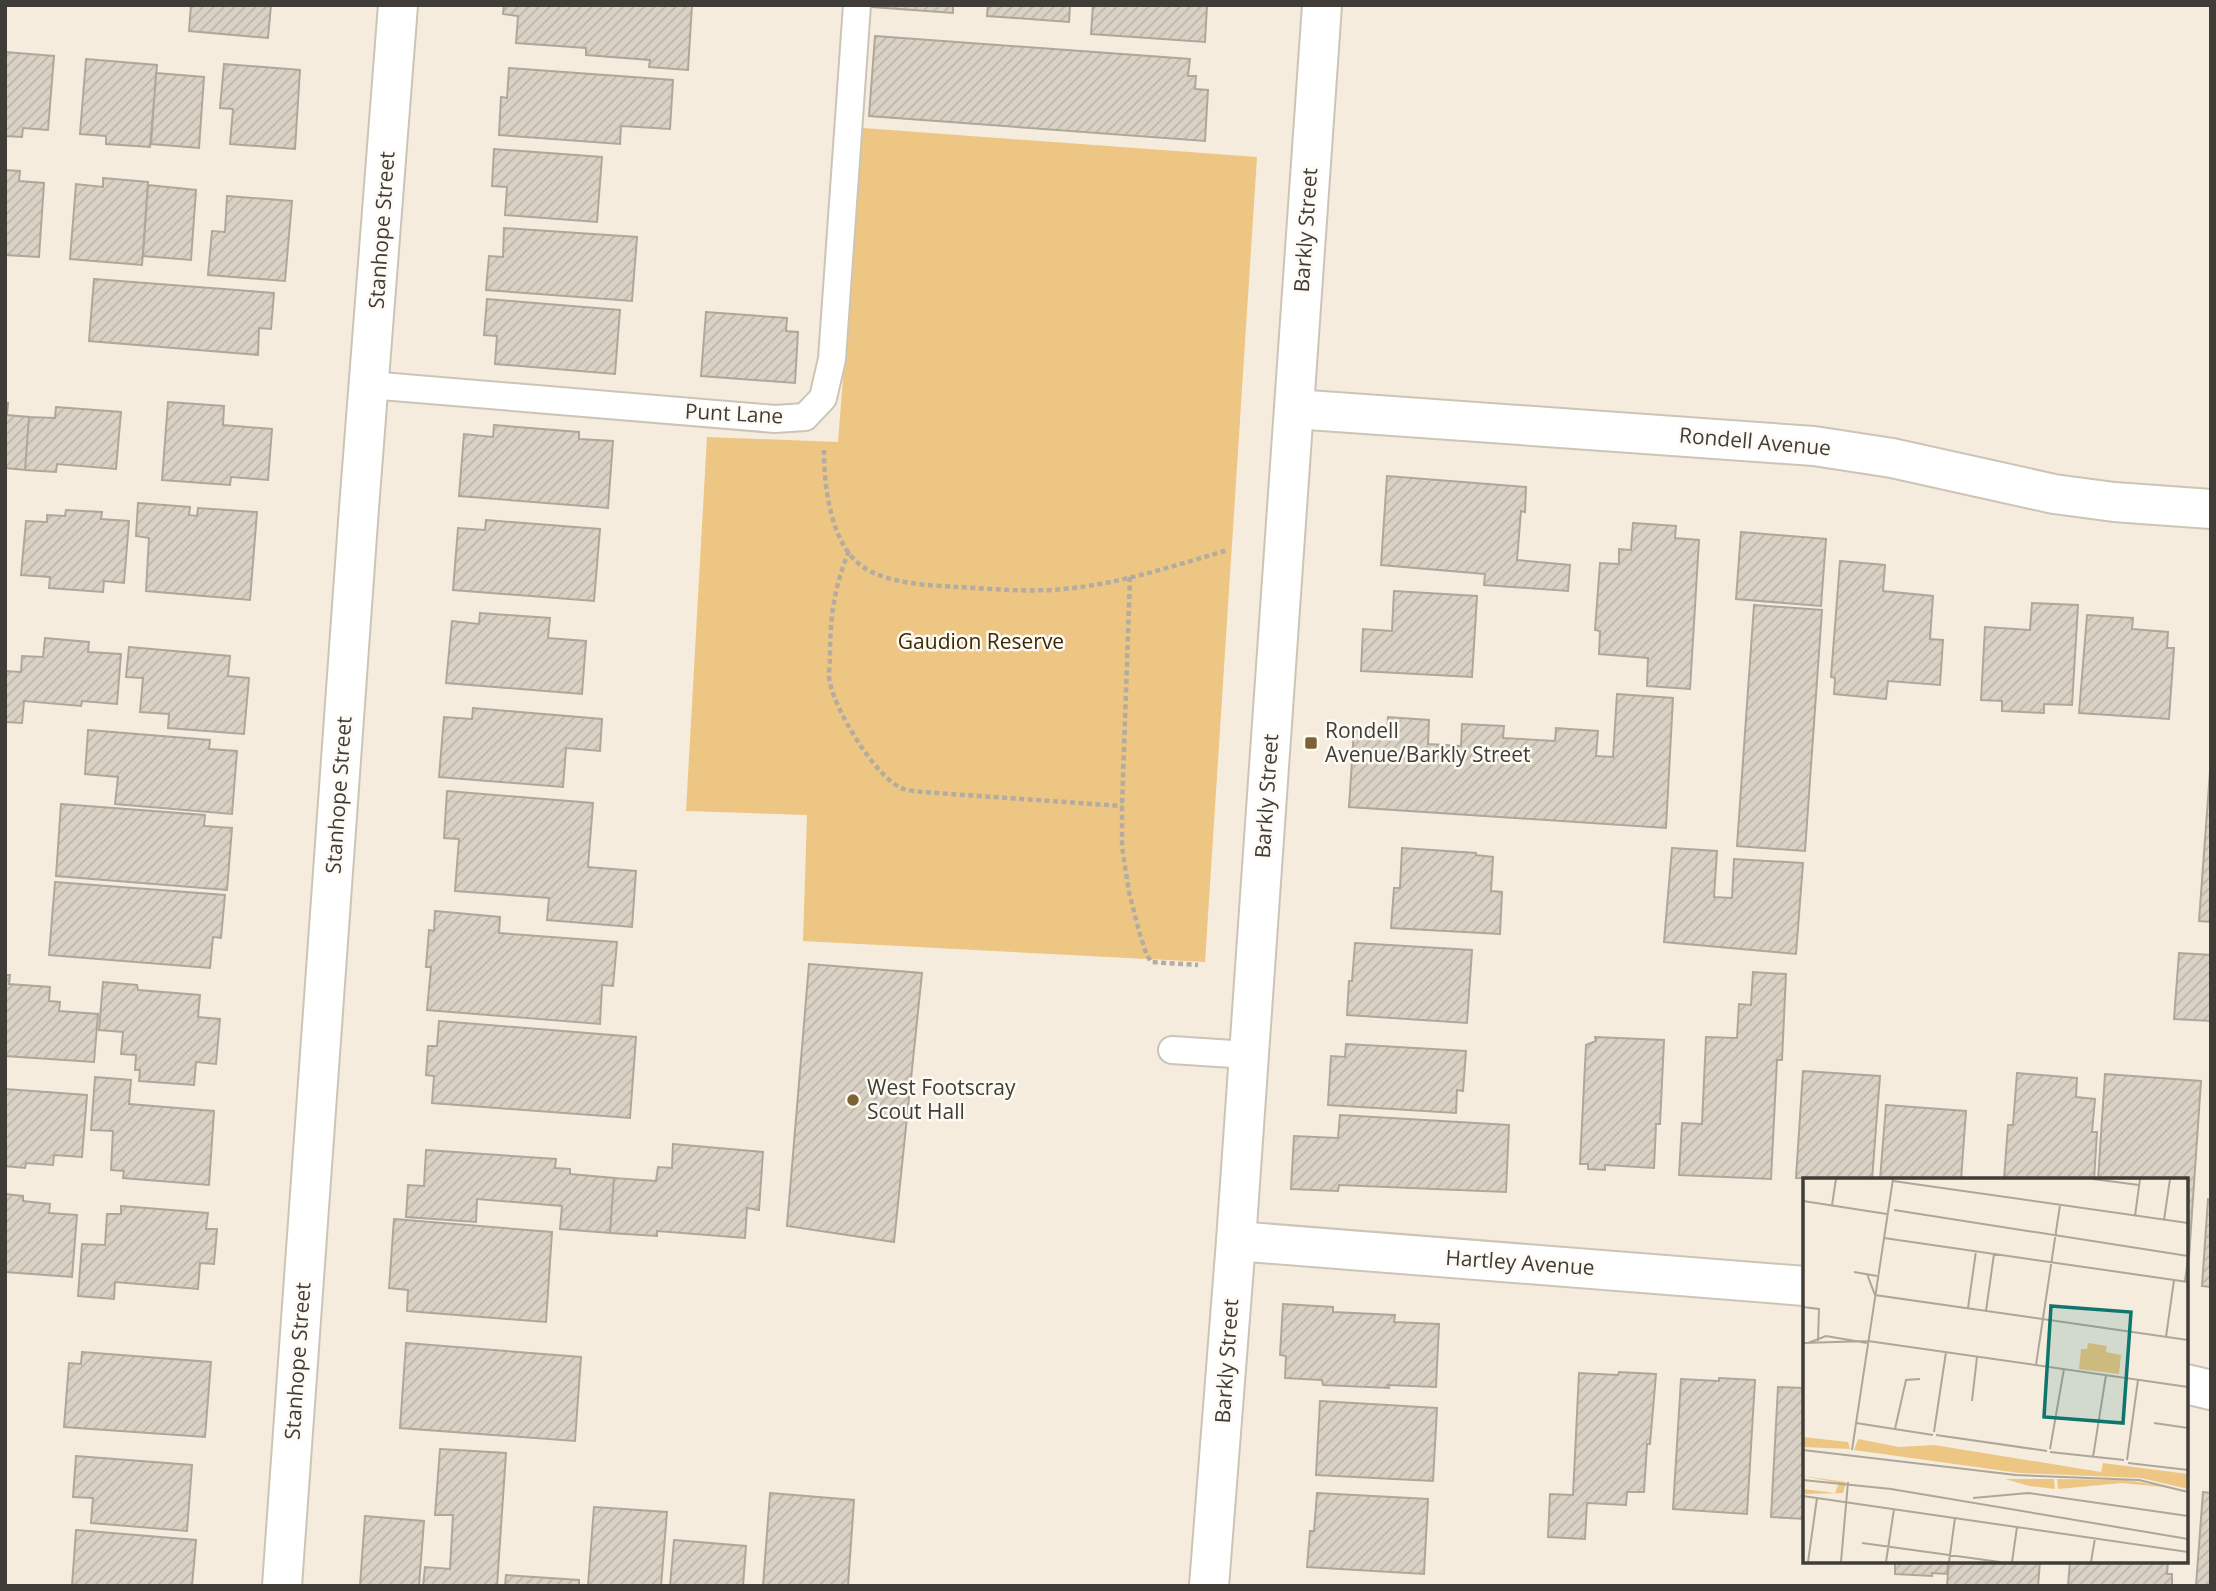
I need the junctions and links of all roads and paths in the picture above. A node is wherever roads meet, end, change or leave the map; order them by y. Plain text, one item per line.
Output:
1 (398, 5) edge
2 (857, 5) edge
3 (1322, 5) edge
4 (369, 385) junction
5 (824, 398) junction
6 (1294, 409) junction
7 (2211, 509) edge
8 (1228, 550) dead end
9 (849, 551) junction
10 (1130, 577) junction
11 (1122, 806) junction
12 (1198, 965) dead end
13 (1172, 1050) dead end
14 (1248, 1055) junction
15 (1236, 1241) junction
16 (1803, 1286) edge
17 (2188, 1384) edge
18 (2211, 1390) edge
19 (282, 1586) edge
20 (1209, 1586) edge

1 - 4 street, Stanhope Street
2 - 5 lane
3 - 6 street, Barkly Street
4 - 5 lane, Punt Lane
4 - 19 street, Stanhope Street
5 - 9 path
6 - 7 street, Rondell Avenue
6 - 14 street, Barkly Street
8 - 10 path
9 - 10 path
9 - 11 path
10 - 11 path
11 - 12 path
13 - 14 lane
14 - 15 street, Barkly Street
15 - 16 street, Hartley Avenue
15 - 20 street, Barkly Street
17 - 18 street

